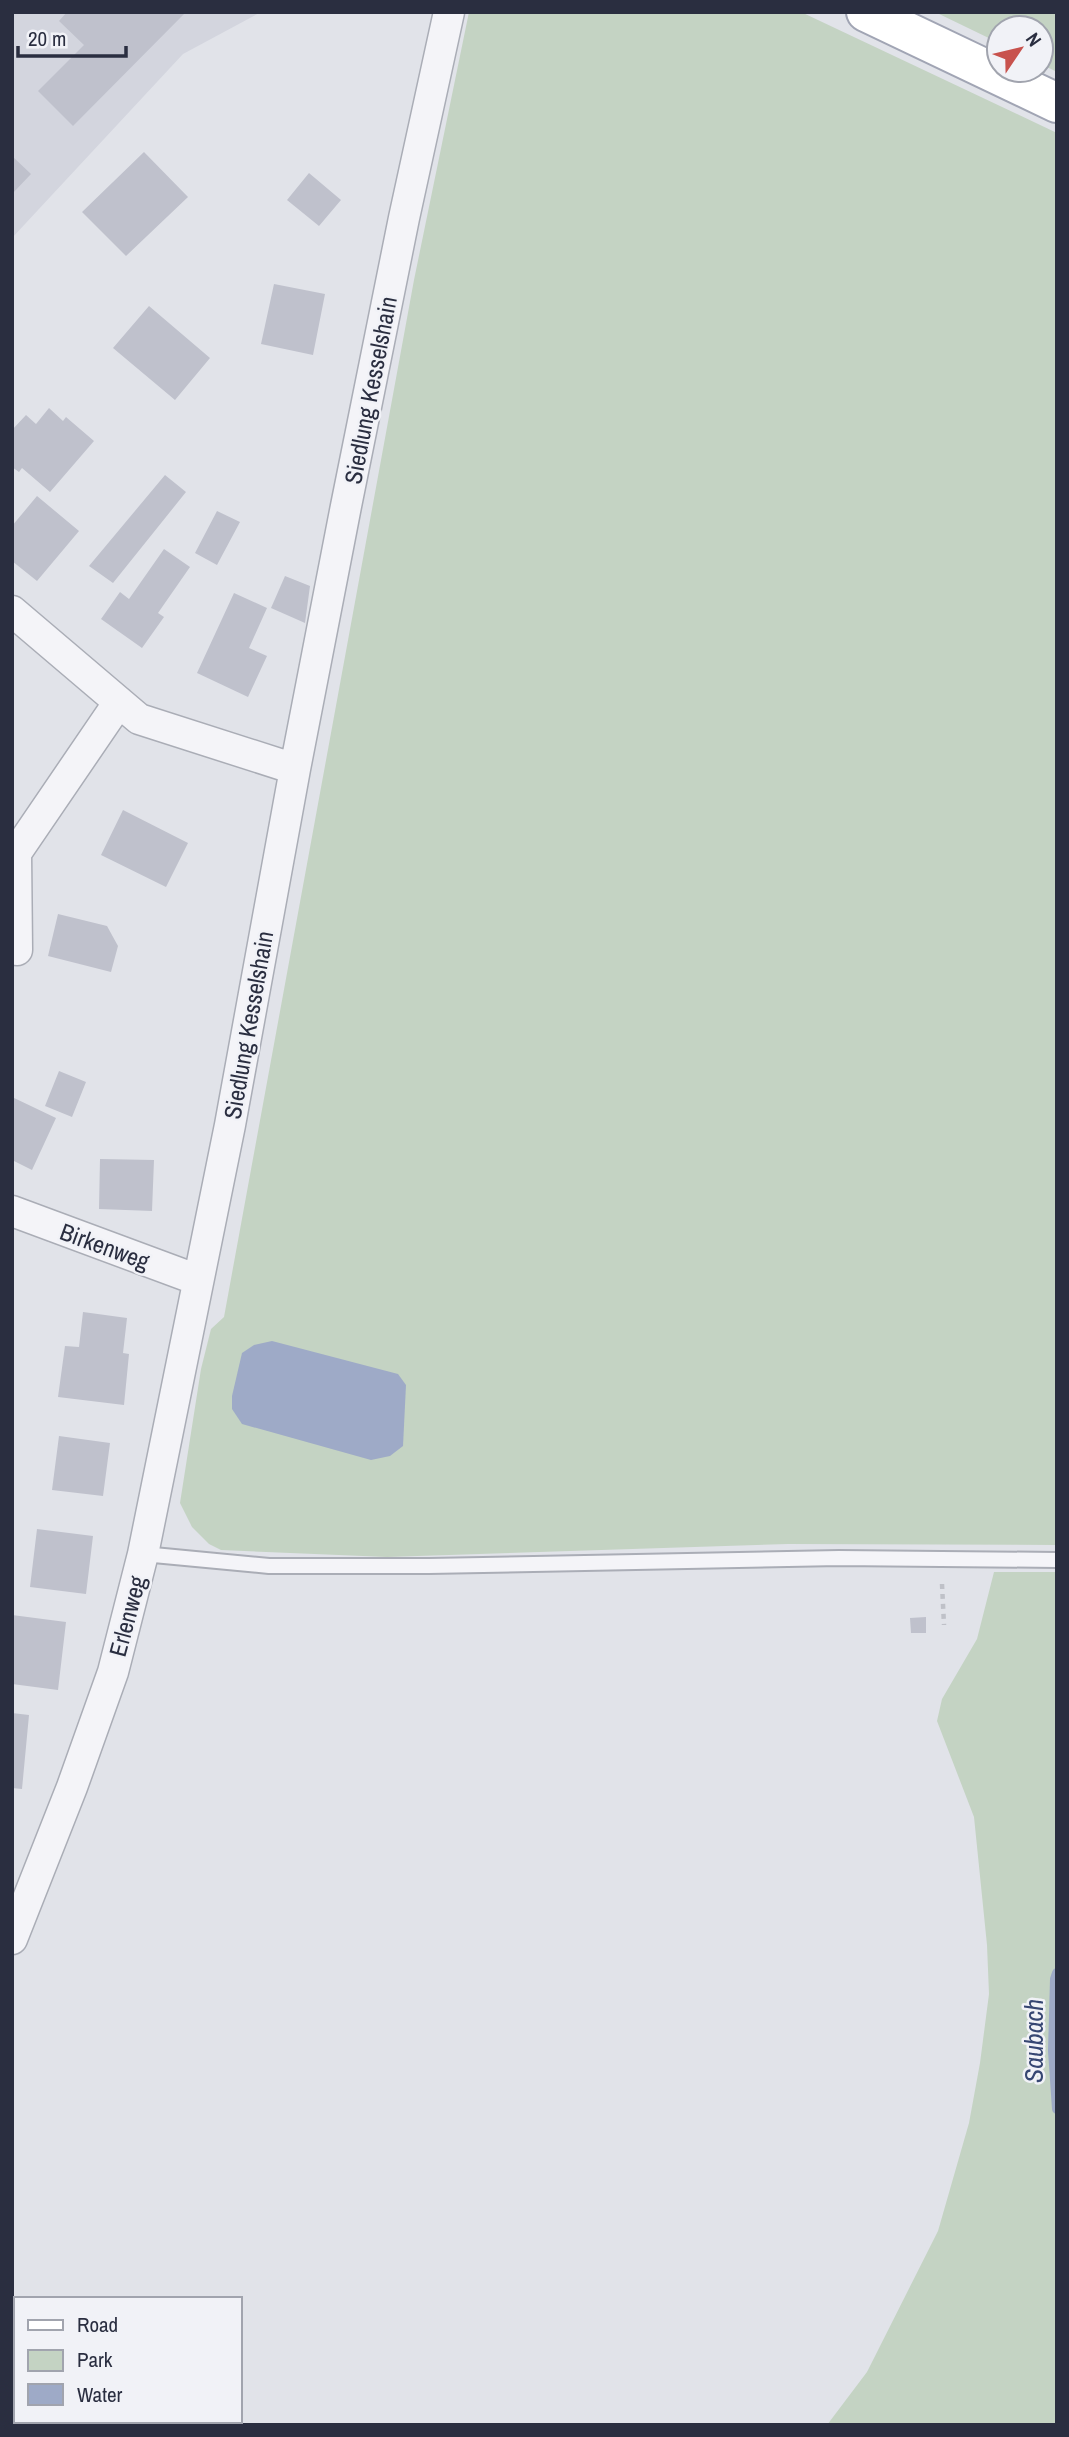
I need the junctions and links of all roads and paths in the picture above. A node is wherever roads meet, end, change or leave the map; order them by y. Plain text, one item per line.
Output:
1 (449, 12) edge
2 (866, 12) edge
3 (1057, 103) edge
4 (12, 611) edge
5 (120, 702) junction
6 (295, 769) junction
7 (17, 950) dead end
8 (12, 1211) edge
9 (198, 1280) junction
10 (143, 1554) junction
11 (940, 1559) junction
12 (1057, 1560) edge
13 (944, 1625) dead end
14 (13, 1934) edge

1 - 6 street, Siedlung Kesselshain
2 - 3 main road
4 - 5 street
5 - 6 street
5 - 7 street
6 - 9 street, Siedlung Kesselshain
8 - 9 street, Birkenweg
9 - 10 street, Erlenweg
10 - 11 lane
10 - 14 street, Erlenweg
11 - 12 lane
11 - 13 path

